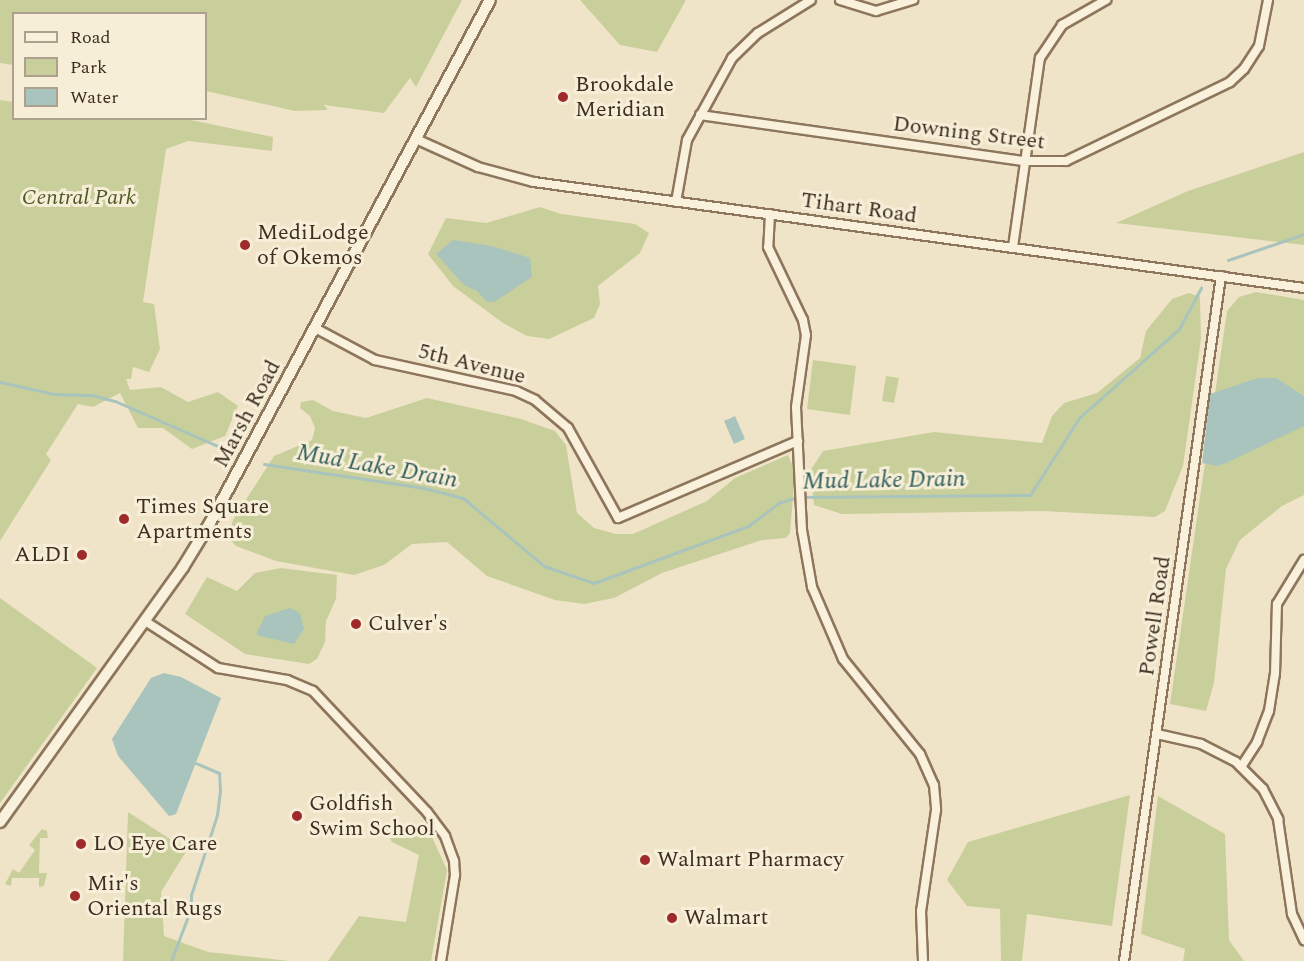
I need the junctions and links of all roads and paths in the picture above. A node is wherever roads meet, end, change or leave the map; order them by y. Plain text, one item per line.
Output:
1 (490, 0) edge
2 (812, 0) edge
3 (840, 0) edge
4 (913, 0) edge
5 (1106, 0) edge
6 (1268, 0) edge
7 (700, 115) junction
8 (416, 138) junction
9 (1025, 161) junction
10 (676, 202) junction
11 (770, 214) junction
12 (1013, 247) junction
13 (1221, 276) junction
14 (1304, 288) edge
15 (315, 328) junction
16 (798, 441) junction
17 (1304, 560) edge
18 (145, 621) junction
19 (1157, 734) junction
20 (1241, 767) junction
21 (0, 822) edge
22 (1304, 940) edge
23 (441, 961) edge
24 (923, 961) edge
25 (1124, 961) edge

1 - 8 main road, Marsh Road
2 - 7 street
3 - 4 street
5 - 9 street
6 - 9 street, Downing Street
7 - 9 street, Downing Street
7 - 10 street
8 - 10 street, Tihart Road
8 - 15 main road, Marsh Road
9 - 12 street
10 - 11 street, Tihart Road
11 - 12 street, Tihart Road
11 - 16 street
12 - 13 street, Tihart Road
13 - 14 street, Tihart Road
13 - 19 street, Powell Road
15 - 16 street, 5th Avenue
15 - 18 main road, Marsh Road
16 - 24 street
17 - 20 street
18 - 21 main road, Marsh Road
18 - 23 street
19 - 20 street
19 - 25 street, Powell Road
20 - 22 street

